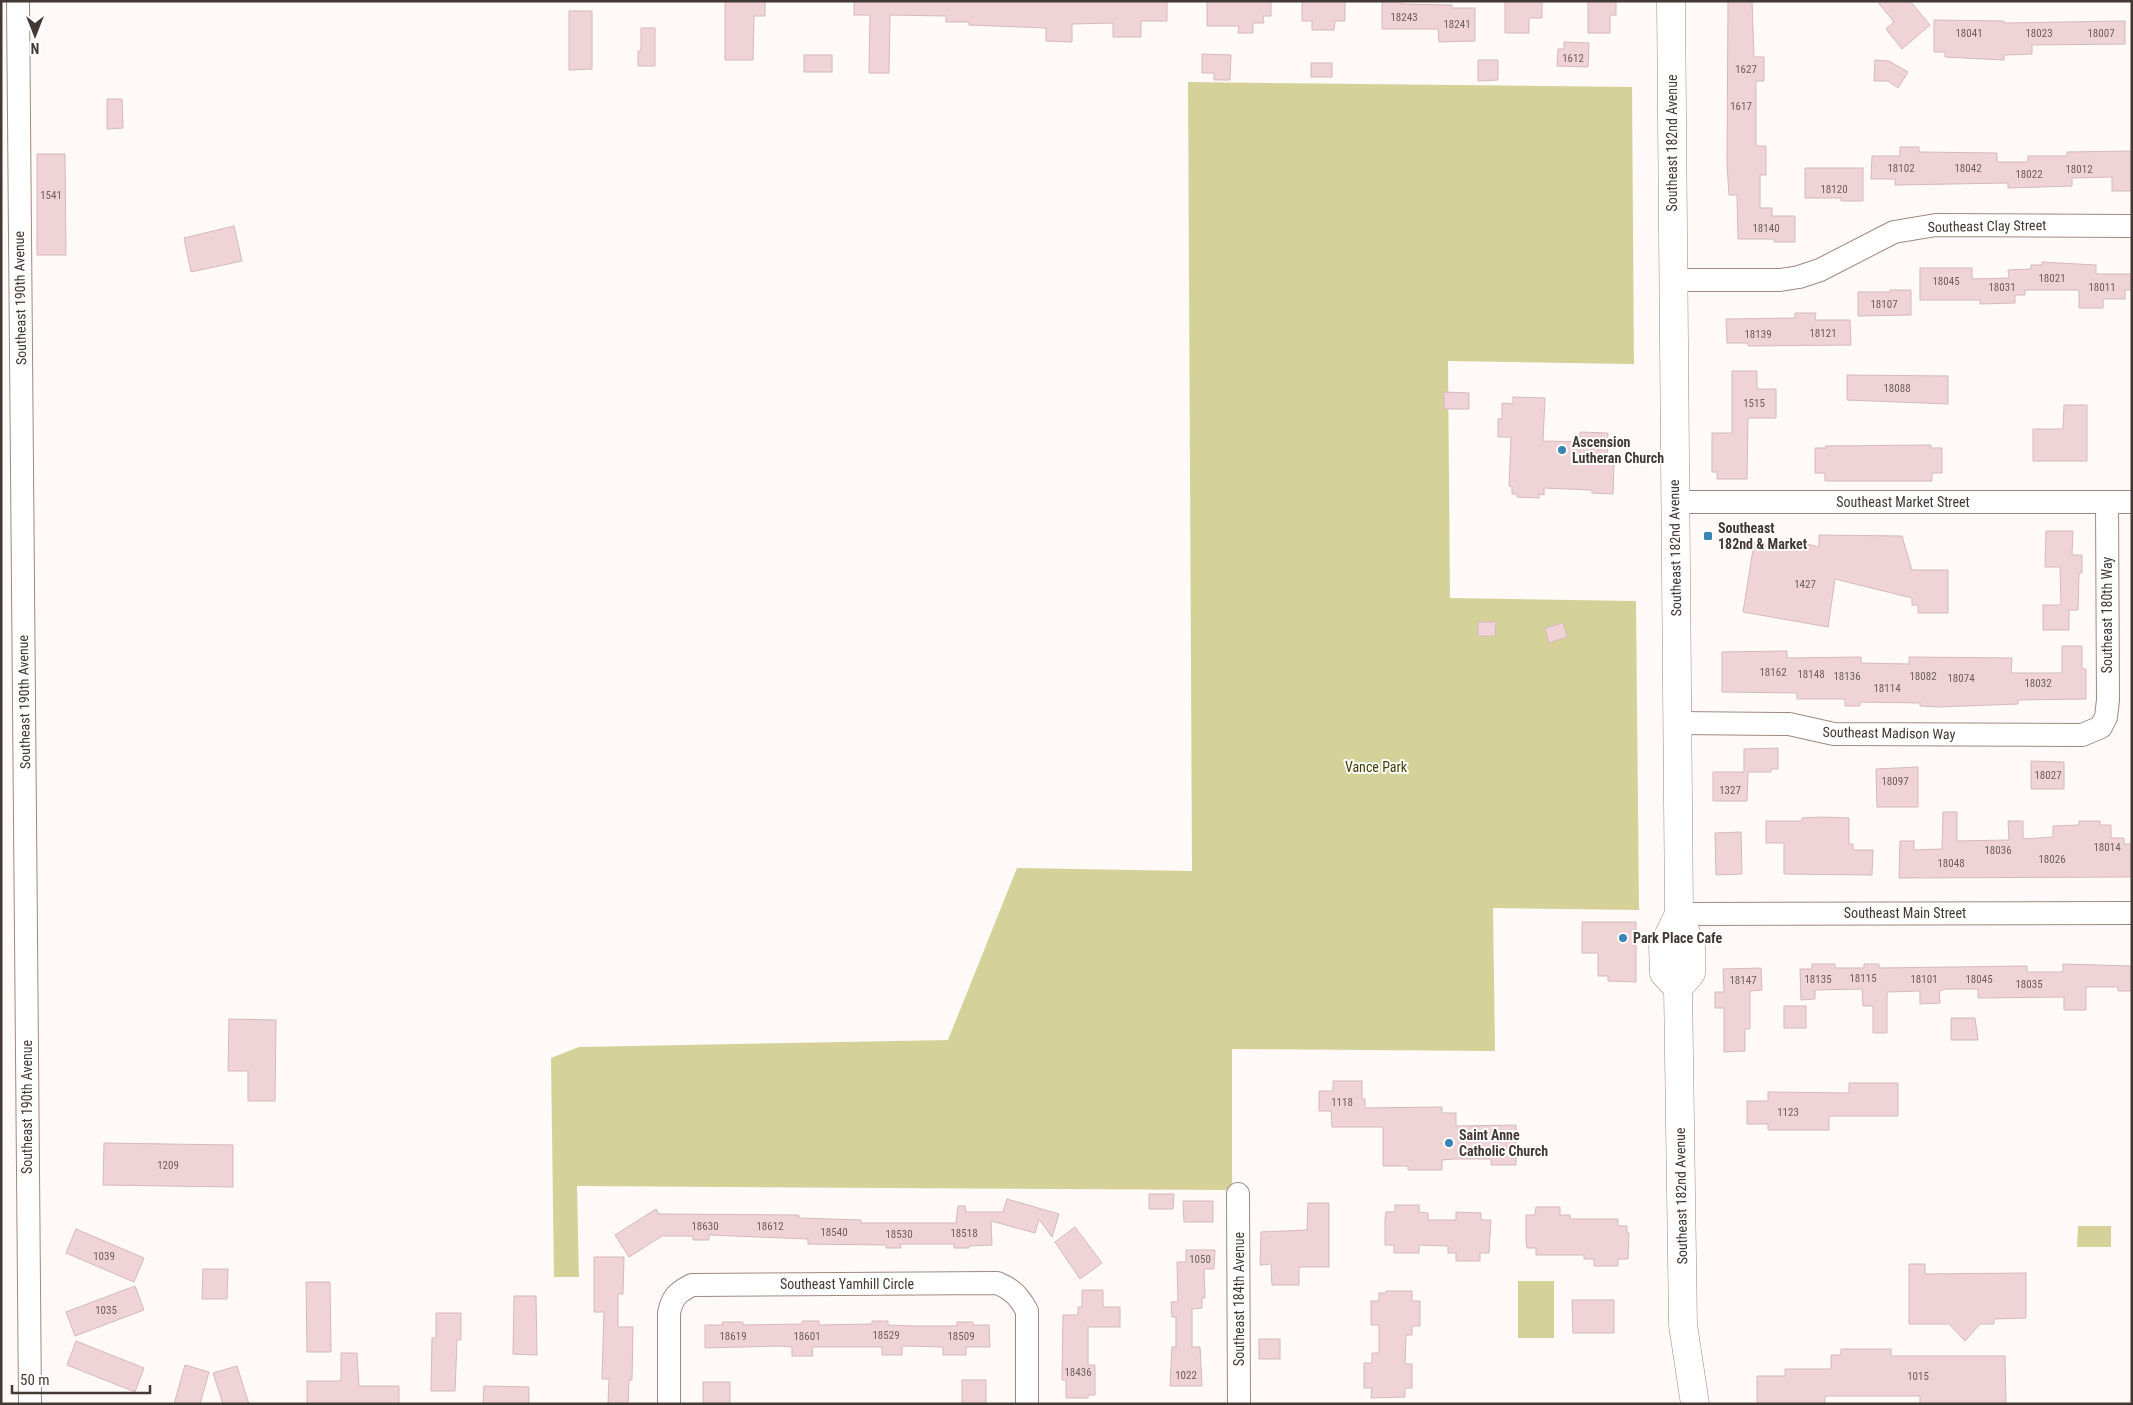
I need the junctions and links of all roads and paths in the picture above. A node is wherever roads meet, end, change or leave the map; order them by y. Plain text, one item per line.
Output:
1 (18, 1) edge
2 (1671, 1) edge
3 (2132, 226) edge
4 (1672, 280) junction
5 (1675, 502) junction
6 (2107, 502) junction
7 (2132, 502) edge
8 (1677, 723) junction
9 (2102, 728) joint
10 (2132, 913) edge
11 (1679, 914) junction
12 (1238, 1194) dead end
13 (30, 1404) edge
14 (668, 1404) edge
15 (1027, 1404) edge
16 (1239, 1404) edge
17 (1695, 1404) edge

1 - 13 street, Southeast 190th Avenue
2 - 4 main road, Southeast 182nd Avenue
3 - 4 street, Southeast Clay Street
4 - 5 main road, Southeast 182nd Avenue
5 - 6 street, Southeast Market Street
5 - 8 main road, Southeast 182nd Avenue
6 - 7 street, Southeast Market Street
6 - 9 street, Southeast 180th Way
8 - 9 street, Southeast Madison Way
8 - 11 main road, Southeast 182nd Avenue
10 - 11 street, Southeast Main Street
11 - 17 main road, Southeast 182nd Avenue
12 - 16 street, Southeast 184th Avenue
14 - 15 street, Southeast Yamhill Circle

